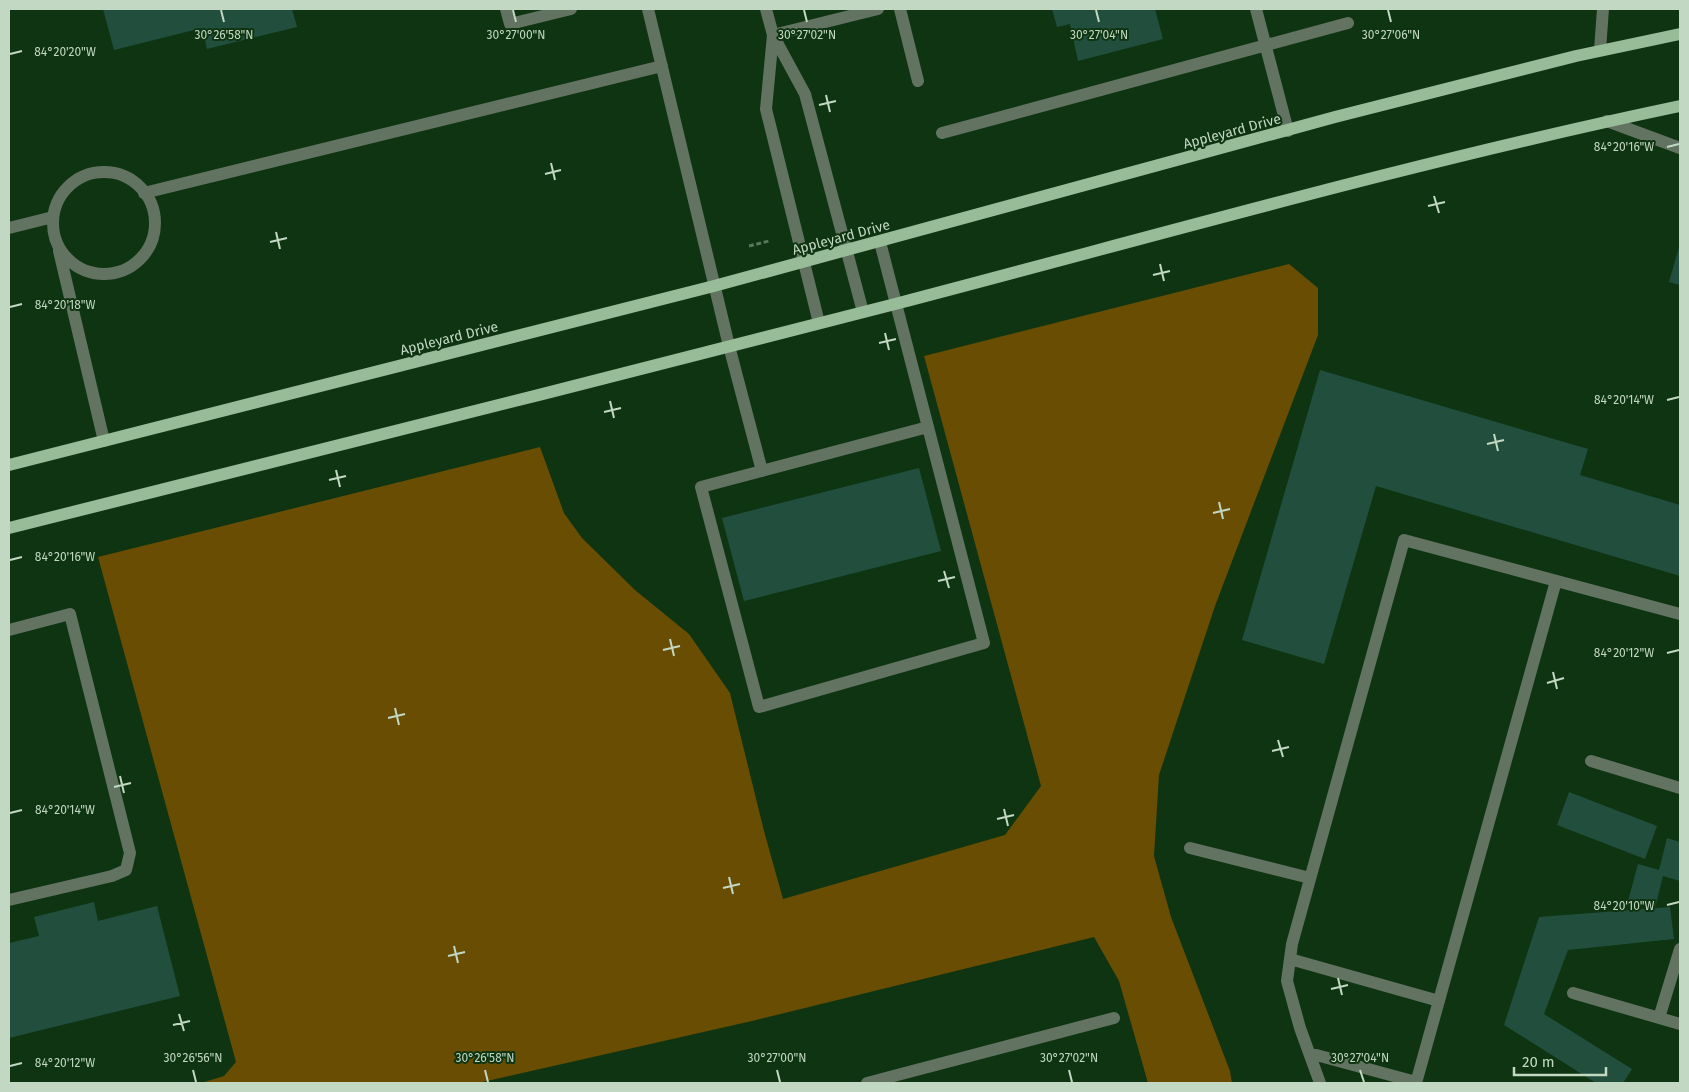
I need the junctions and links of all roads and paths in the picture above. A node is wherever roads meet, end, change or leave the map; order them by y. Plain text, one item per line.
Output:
1 (506, 9) edge
2 (571, 9) edge
3 (648, 9) edge
4 (766, 9) edge
5 (878, 9) edge
6 (900, 9) edge
7 (1256, 9) edge
8 (1603, 9) edge
9 (1348, 22) dead end
10 (1680, 34) edge
11 (773, 35) junction
12 (1266, 45) junction
13 (1600, 50) junction
14 (662, 66) junction
15 (918, 81) dead end
16 (1680, 106) edge
17 (1607, 121) junction
18 (1288, 131) junction
19 (942, 133) dead end
20 (1680, 148) edge
21 (144, 193) junction
22 (53, 216) junction
23 (9, 228) edge
24 (769, 241) dead end
25 (880, 242) junction
26 (57, 244) junction
27 (749, 246) dead end
28 (847, 251) junction
29 (803, 262) junction
30 (714, 286) junction
31 (896, 304) junction
32 (863, 312) junction
33 (819, 323) junction
34 (729, 346) junction
35 (928, 427) junction
36 (104, 441) junction
37 (9, 465) edge
38 (762, 471) junction
39 (9, 528) edge
40 (1556, 581) junction
41 (1680, 614) edge
42 (9, 630) edge
43 (1591, 761) dead end
44 (1680, 788) edge
45 (1190, 848) dead end
46 (1310, 878) junction
47 (9, 900) edge
48 (1680, 949) edge
49 (1290, 959) junction
50 (1573, 993) dead end
51 (1439, 1001) junction
52 (1114, 1018) dead end
53 (1659, 1018) junction
54 (1680, 1024) edge
55 (1309, 1053) junction
56 (1416, 1082) edge
57 (867, 1083) edge
58 (1320, 1083) edge

1 - 2 street
3 - 14 street
4 - 11 street
5 - 11 street
6 - 15 street
7 - 12 street
8 - 13 street
9 - 12 street
10 - 13 main road, Appleyard Drive
11 - 28 street
11 - 29 street
12 - 18 street
12 - 19 street
13 - 18 main road, Appleyard Drive
14 - 21 street
14 - 30 street
16 - 17 main road
17 - 20 street
17 - 31 main road
18 - 25 main road, Appleyard Drive
21 - 22 street
21 - 26 street
22 - 23 street
22 - 26 street
24 - 27 path
25 - 28 main road, Appleyard Drive
25 - 31 street
26 - 36 street
28 - 29 main road, Appleyard Drive
28 - 32 street
29 - 30 main road, Appleyard Drive
29 - 33 street
30 - 34 street
30 - 36 main road, Appleyard Drive
31 - 32 main road
31 - 35 street
32 - 33 main road
33 - 34 main road
34 - 38 street
34 - 39 main road
35 - 38 street
35 - 38 street
36 - 37 main road, Appleyard Drive
40 - 41 street
40 - 46 street
40 - 51 street
42 - 47 street
43 - 44 street
45 - 46 street
46 - 49 street
48 - 53 street
49 - 51 street
49 - 55 street
50 - 53 street
51 - 56 street
52 - 57 street
53 - 54 street
55 - 56 street
55 - 58 street

